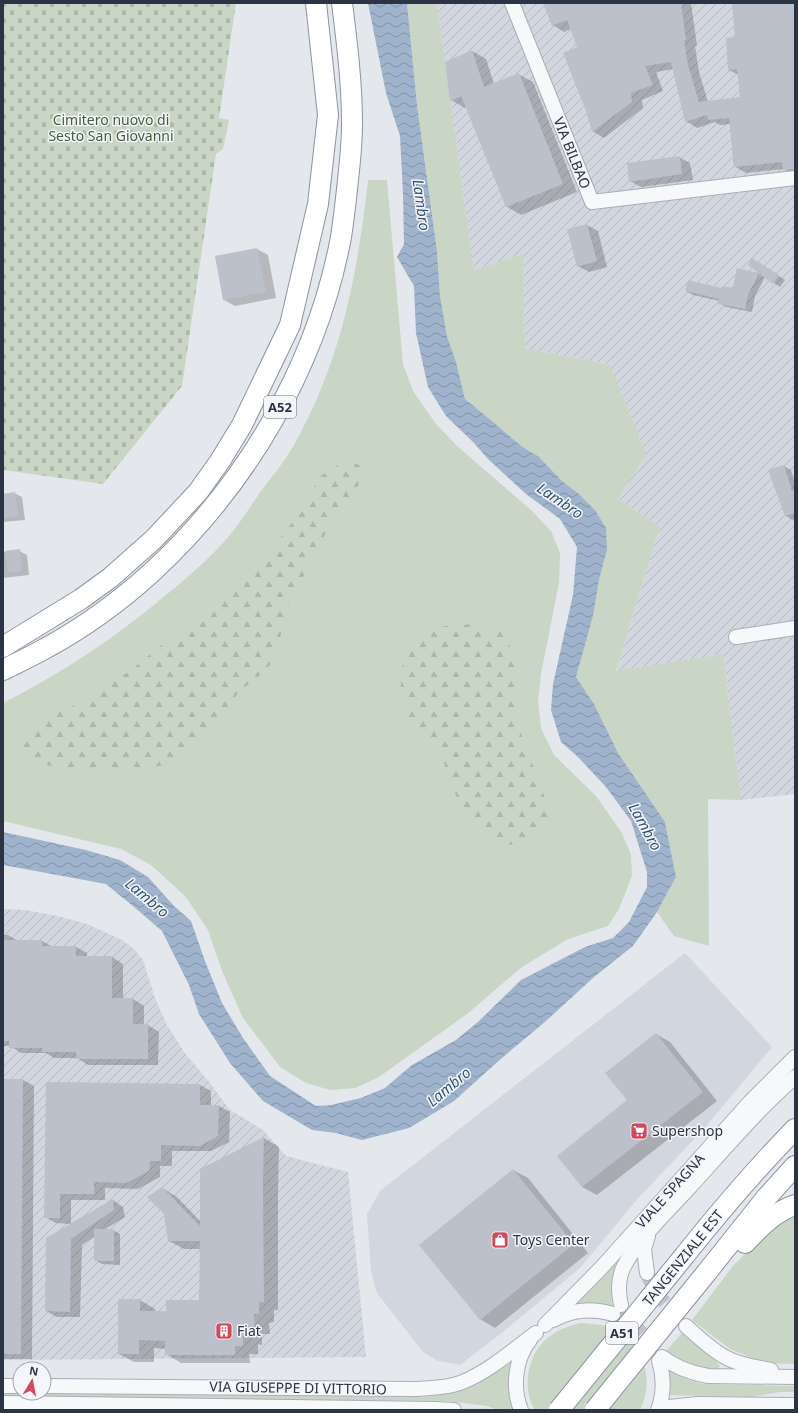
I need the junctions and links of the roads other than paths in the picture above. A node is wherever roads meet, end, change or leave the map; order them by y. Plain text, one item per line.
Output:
1 (316, 3) edge
2 (342, 3) edge
3 (512, 3) edge
4 (795, 178) edge
5 (198, 492) junction
6 (795, 628) edge
7 (3, 634) edge
8 (736, 637) dead end
9 (3, 647) edge
10 (10, 667) edge
11 (795, 1058) edge
12 (795, 1077) edge
13 (795, 1129) edge
14 (795, 1166) edge
15 (795, 1205) edge
16 (650, 1232) junction
17 (647, 1273) tunnel mouth
18 (710, 1274) junction
19 (686, 1326) tunnel mouth
20 (540, 1329) junction
21 (795, 1375) edge
22 (52, 1386) edge
23 (795, 1400) edge
24 (3, 1403) edge
25 (779, 1404) junction
26 (795, 1404) edge
27 (658, 1409) edge
28 (454, 1410) edge
29 (521, 1410) edge
30 (559, 1410) edge
31 (595, 1410) edge
32 (607, 1410) edge

1 - 5 highway, A52
2 - 10 highway, A52
3 - 4 street, VIA BILBAO
5 - 7 highway
5 - 9 highway, A52
6 - 8 street
11 - 20 street, VIALE SPAGNA
12 - 16 street, VIALE SPAGNA
13 - 30 highway, TANGENZIALE EST / A51, bridge
14 - 18 highway, TANGENZIALE EST / A51
15 - 18 highway
16 - 17 street
16 - 20 street, VIALE SPAGNA
18 - 31 highway, TANGENZIALE EST / A51, bridge
18 - 32 highway
19 - 21 street
20 - 22 street, VIA GIUSEPPE DI VITTORIO
20 - 29 street
21 - 27 street
23 - 25 street
24 - 28 street, VIA GIUSEPPE DI VITTORIO
25 - 26 street
25 - 27 street

